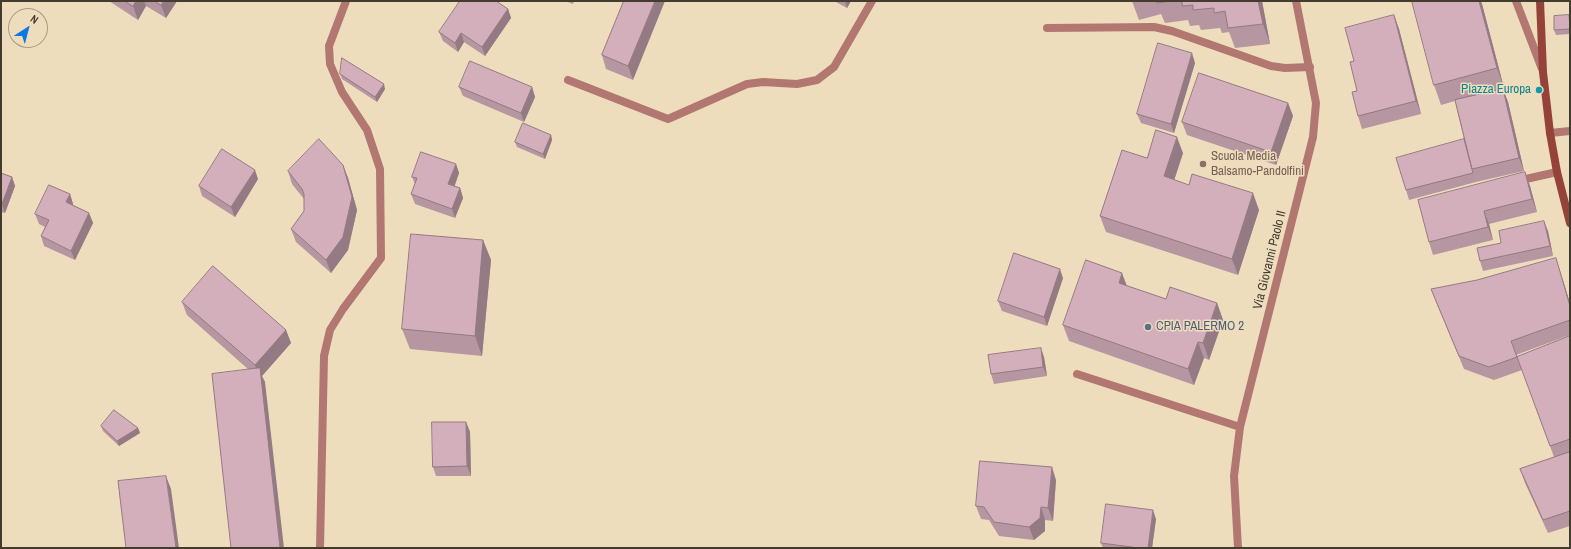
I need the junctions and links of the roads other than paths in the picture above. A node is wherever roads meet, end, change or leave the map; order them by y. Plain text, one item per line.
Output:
1 (346, 1) edge
2 (872, 1) edge
3 (1296, 1) edge
4 (1516, 1) edge
5 (1540, 1) edge
6 (1047, 28) dead end
7 (1310, 67) junction
8 (1543, 72) junction
9 (568, 80) dead end
10 (1570, 131) edge
11 (1550, 133) junction
12 (1557, 172) junction
13 (1510, 183) edge
14 (1570, 223) edge
15 (1077, 374) dead end
16 (1240, 428) junction
17 (320, 548) edge
18 (1238, 548) edge

1 - 17 street
2 - 9 street
3 - 7 street, Via Giovanni Paolo II
4 - 8 street
5 - 8 main road
6 - 7 street
7 - 16 street, Via Giovanni Paolo II
8 - 11 main road
10 - 11 street
11 - 12 main road
12 - 13 street
12 - 14 main road
15 - 16 street
16 - 18 street, Via Giovanni Paolo II

